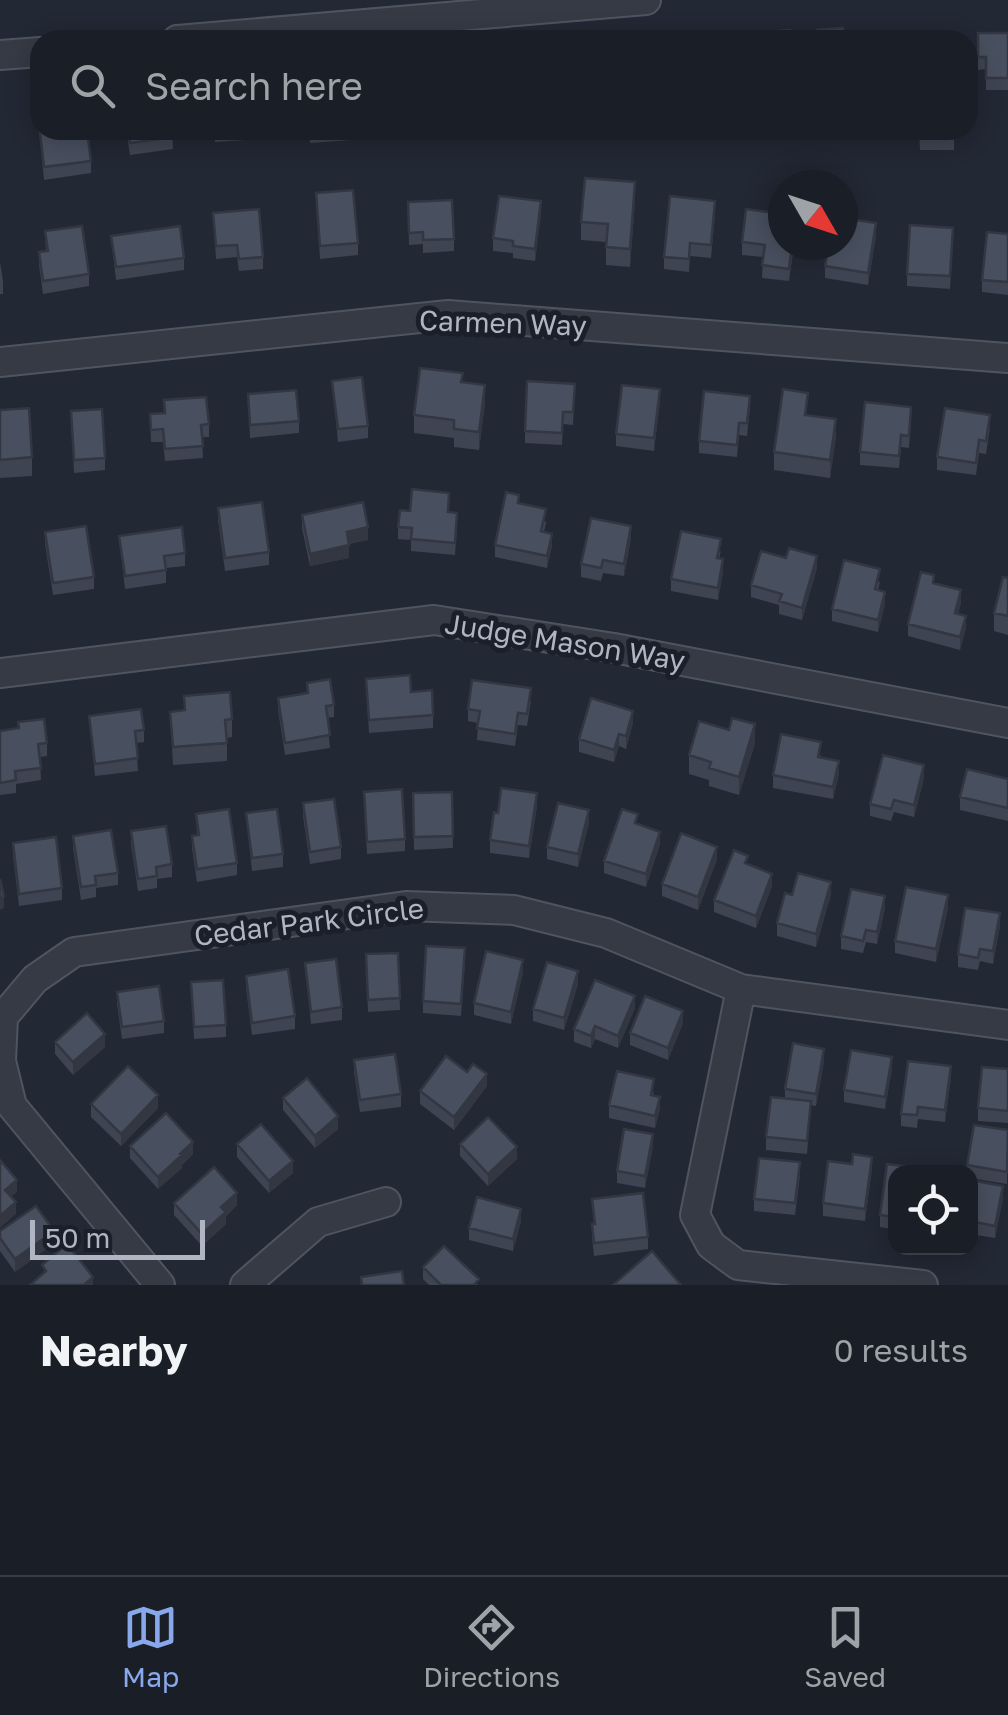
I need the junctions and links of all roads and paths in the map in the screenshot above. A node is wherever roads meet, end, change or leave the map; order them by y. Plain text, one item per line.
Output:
1 (646, 0) edge
2 (294, 30) edge
3 (30, 53) edge
4 (0, 55) edge
5 (1008, 358) edge
6 (0, 362) edge
7 (0, 674) edge
8 (1008, 723) edge
9 (740, 989) junction
10 (1, 1016) edge
11 (1008, 1025) edge
12 (386, 1202) dead end
13 (160, 1285) edge
14 (244, 1285) edge
15 (923, 1285) edge

1 - 2 street
3 - 4 street
5 - 6 street, Carmen Way
7 - 8 street, Judge Mason Way
9 - 10 street, Cedar Park Circle
9 - 11 street, Cedar Park Circle
9 - 15 street
10 - 13 street, Cedar Park Circle
12 - 14 street

